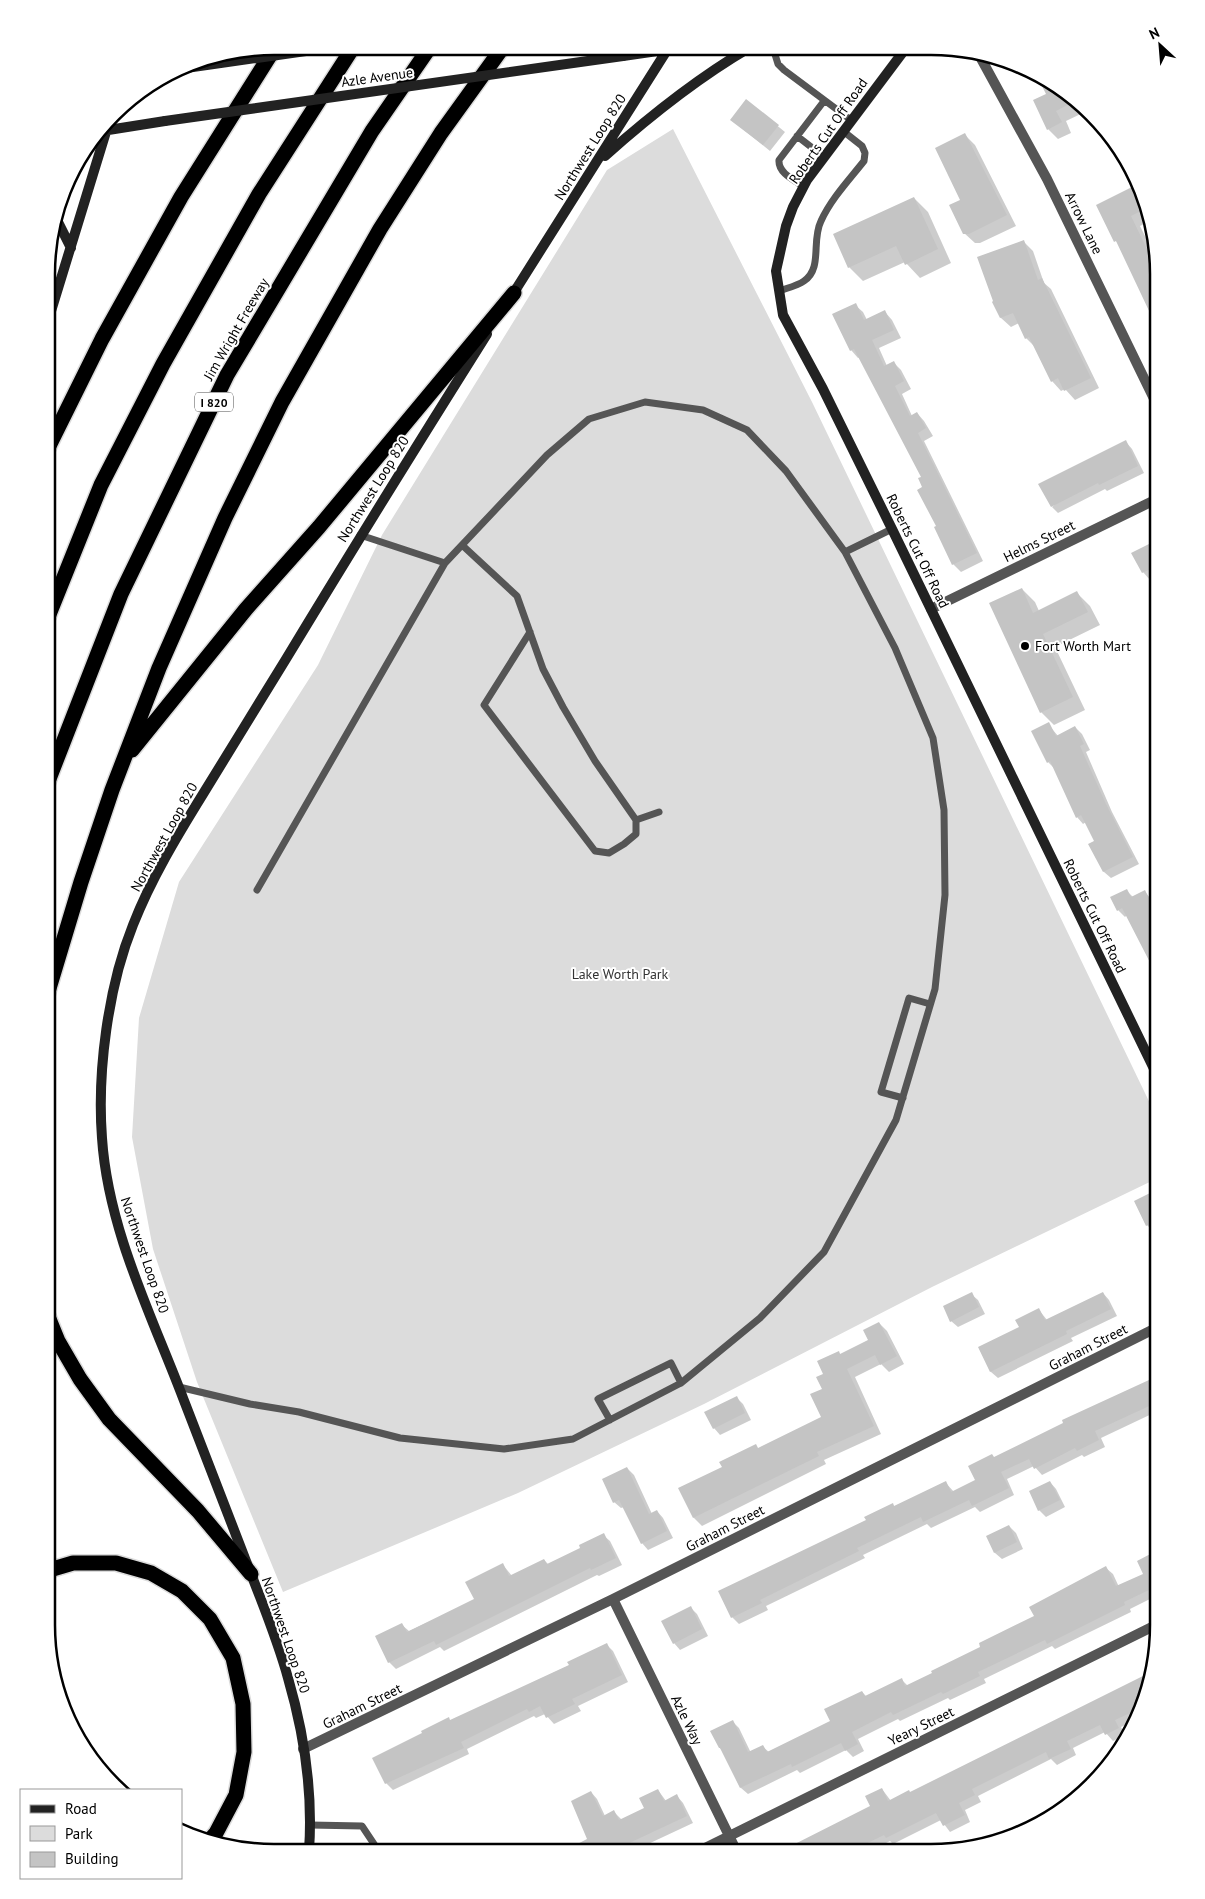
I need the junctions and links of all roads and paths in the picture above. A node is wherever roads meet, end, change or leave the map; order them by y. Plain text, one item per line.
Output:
1 (270, 55) edge
2 (278, 55) edge
3 (348, 55) edge
4 (424, 55) edge
5 (497, 55) edge
6 (629, 55) edge
7 (664, 55) edge
8 (737, 55) edge
9 (775, 55) edge
10 (901, 55) edge
11 (982, 61) edge
12 (210, 65) edge
13 (824, 100) junction
14 (851, 120) junction
15 (111, 127) edge
16 (842, 131) junction
17 (797, 136) junction
18 (103, 137) edge
19 (824, 156) junction
20 (595, 165) junction
21 (803, 186) junction
22 (60, 226) edge
23 (71, 248) junction
24 (779, 291) junction
25 (514, 293) junction
26 (55, 299) edge
27 (1150, 390) edge
28 (55, 434) edge
29 (1150, 502) edge
30 (892, 529) junction
31 (360, 536) junction
32 (462, 545) junction
33 (845, 552) junction
34 (445, 563) junction
35 (55, 600) edge
36 (931, 609) junction
37 (530, 632) junction
38 (124, 761) junction
39 (55, 763) edge
40 (659, 812) dead end
41 (636, 820) junction
42 (257, 890) dead end
43 (55, 968) edge
44 (930, 1004) junction
45 (1150, 1061) edge
46 (903, 1098) junction
47 (1150, 1331) edge
48 (55, 1334) edge
49 (681, 1383) junction
50 (179, 1387) junction
51 (610, 1420) junction
52 (55, 1568) edge
53 (251, 1574) junction
54 (613, 1599) junction
55 (1150, 1628) edge
56 (303, 1749) junction
57 (310, 1825) junction
58 (214, 1836) edge
59 (729, 1836) junction
60 (309, 1844) edge
61 (374, 1844) edge
62 (713, 1844) edge
63 (733, 1844) edge

1 - 28 highway
2 - 12 main road, bridge
3 - 35 highway
4 - 39 highway, Jim Wright Freeway / I 820
5 - 38 highway
6 - 15 main road, Azle Avenue, bridge
7 - 20 main road, Northwest Loop 820
8 - 20 main road
9 - 13 lane
10 - 14 main road, Roberts Cut Off Road
11 - 27 street, Arrow Lane
13 - 14 lane
13 - 17 lane
14 - 16 main road, Roberts Cut Off Road
16 - 19 main road, Roberts Cut Off Road
16 - 24 lane
17 - 19 lane
17 - 21 lane
18 - 23 main road
19 - 21 main road, Roberts Cut Off Road
20 - 25 main road, Northwest Loop 820
21 - 24 main road, Roberts Cut Off Road
22 - 23 main road
23 - 26 main road
24 - 30 main road, Roberts Cut Off Road
25 - 31 main road, Northwest Loop 820
25 - 38 highway
29 - 36 street, Helms Street
30 - 33 lane
30 - 36 main road, Roberts Cut Off Road
31 - 34 lane
31 - 50 main road, Northwest Loop 820
32 - 33 lane
32 - 34 lane
32 - 37 lane
33 - 44 lane
34 - 42 lane
36 - 45 main road, Roberts Cut Off Road
37 - 41 lane
37 - 41 lane
38 - 43 highway
40 - 41 lane
44 - 46 lane
44 - 46 lane
46 - 49 lane
47 - 54 street, Graham Street
48 - 53 highway
49 - 51 lane
49 - 51 lane
50 - 51 lane
50 - 53 main road, Northwest Loop 820
52 - 58 highway
53 - 56 main road, Northwest Loop 820
54 - 56 street, Graham Street
54 - 59 street, Azle Way
55 - 59 street, Yeary Street
56 - 57 main road, Northwest Loop 820
57 - 60 main road, Northwest Loop 820
57 - 61 lane
59 - 62 street, Yeary Street
59 - 63 street, Azle Way

